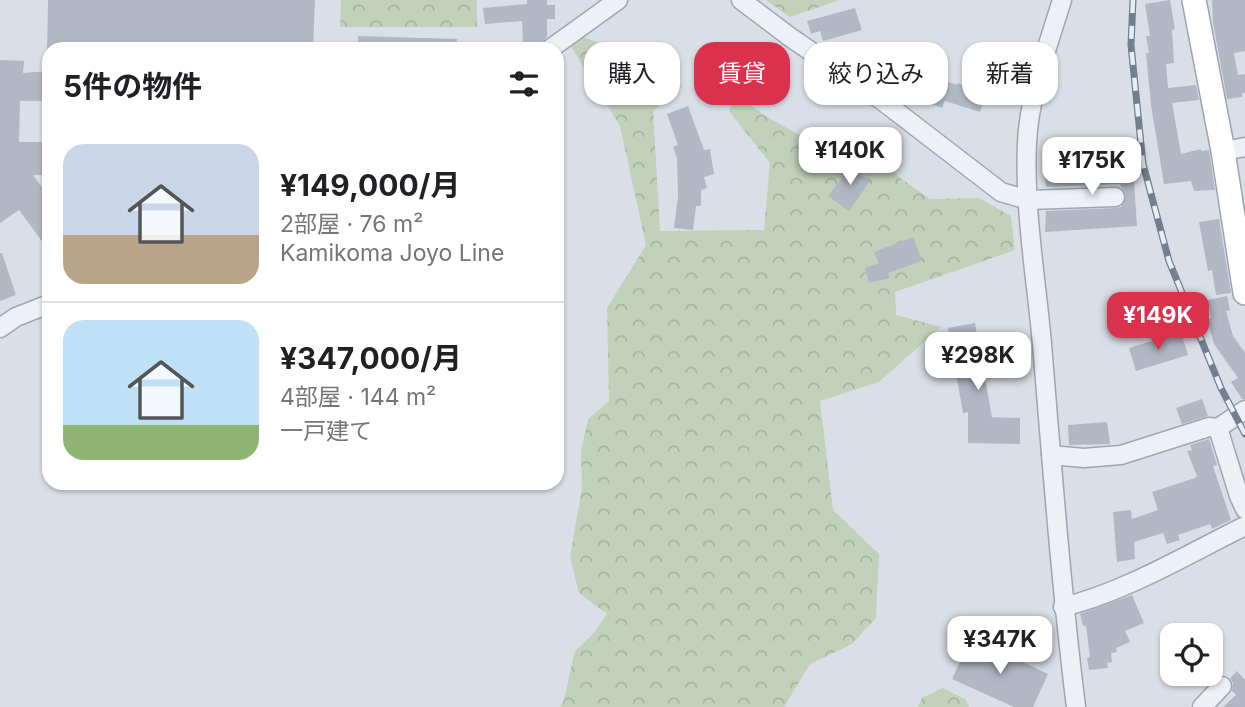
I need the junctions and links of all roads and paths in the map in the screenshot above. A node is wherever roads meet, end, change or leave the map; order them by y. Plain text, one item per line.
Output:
1 (618, 0) edge
2 (741, 0) edge
3 (1062, 0) edge
4 (1194, 0) edge
5 (560, 42) edge
6 (1234, 149) edge
7 (1115, 197) dead end
8 (1028, 200) junction
9 (1245, 293) edge
10 (42, 307) edge
11 (0, 328) edge
12 (1245, 410) edge
13 (1218, 428) junction
14 (1051, 455) junction
15 (1245, 509) edge
16 (1245, 526) edge
17 (1063, 607) junction
18 (1222, 686) dead end
19 (1076, 707) edge
20 (1202, 707) edge

1 - 5 street
2 - 8 street
3 - 8 street
4 - 6 main road
6 - 9 main road
7 - 8 street
8 - 14 street
10 - 11 street
12 - 13 street
13 - 14 street
13 - 15 street
14 - 17 street
16 - 17 street
17 - 19 street
18 - 20 street

